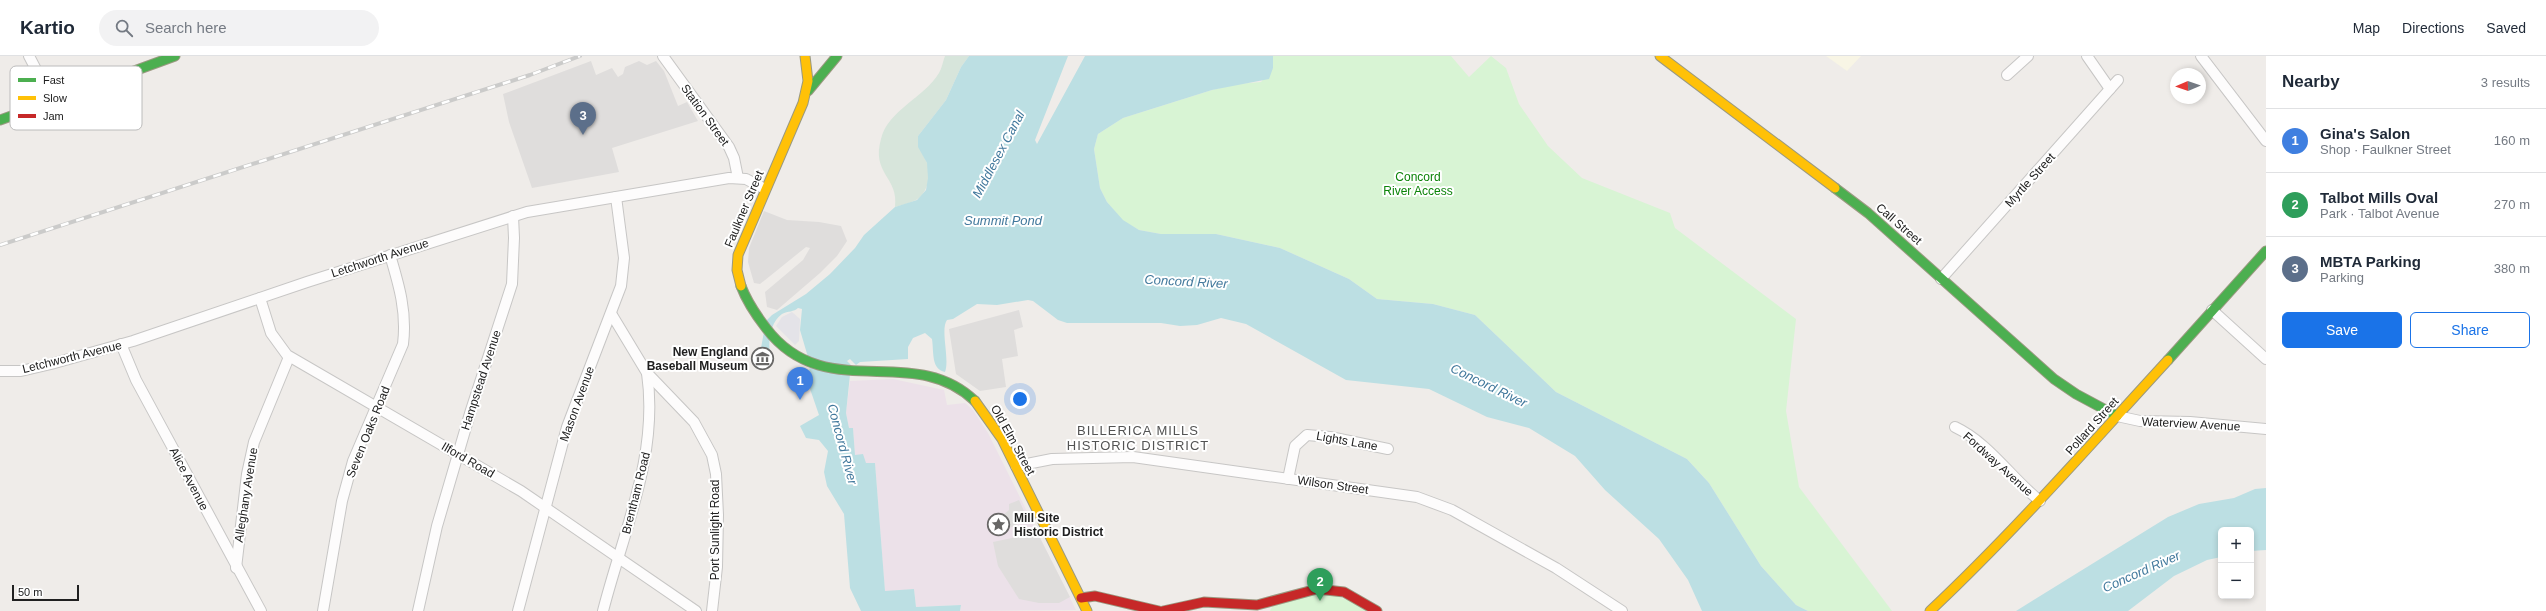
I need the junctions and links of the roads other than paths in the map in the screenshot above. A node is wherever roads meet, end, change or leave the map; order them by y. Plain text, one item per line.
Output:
1 (30, 56) edge
2 (175, 56) edge
3 (663, 56) edge
4 (805, 56) edge
5 (837, 56) edge
6 (1660, 56) edge
7 (2028, 56) edge
8 (2087, 56) edge
9 (2201, 56) edge
10 (35, 66) edge
11 (142, 68) edge
12 (2007, 75) dead end
13 (2118, 80) dead end
14 (2110, 89) junction
15 (806, 95) junction
16 (10, 117) edge
17 (0, 120) edge
18 (2266, 141) edge
19 (738, 178) junction
20 (765, 189) junction
21 (616, 197) junction
22 (513, 216) junction
23 (2266, 251) edge
24 (390, 255) junction
25 (1941, 278) junction
26 (260, 298) junction
27 (2212, 310) junction
28 (612, 315) junction
29 (121, 344) junction
30 (289, 357) junction
31 (2266, 359) edge
32 (0, 371) edge
33 (850, 372) joint
34 (647, 373) junction
35 (377, 408) junction
36 (2117, 416) junction
37 (1955, 427) dead end
38 (2266, 429) edge
39 (1388, 449) dead end
40 (458, 455) junction
41 (1016, 466) junction
42 (1288, 479) junction
43 (2040, 501) junction
44 (546, 508) junction
45 (619, 557) junction
46 (236, 568) junction
47 (1081, 598) junction
48 (1252, 609) edge
49 (261, 611) edge
50 (323, 611) edge
51 (418, 611) edge
52 (518, 611) edge
53 (603, 611) edge
54 (696, 611) edge
55 (712, 611) edge
56 (1087, 611) edge
57 (1159, 611) edge
58 (1163, 611) edge
59 (1377, 611) edge
60 (1622, 611) edge
61 (1930, 611) edge

1 - 10 street
2 - 11 street
3 - 19 street, Station Street
4 - 15 street
5 - 15 street
6 - 25 street, Call Street
7 - 12 street
8 - 14 street
9 - 18 street
13 - 14 street, Myrtle Street
14 - 25 street, Myrtle Street
15 - 20 street, Faulkner Street
16 - 17 street
19 - 20 street, Letchworth Avenue
19 - 21 street, Letchworth Avenue
20 - 33 street, Faulkner Street
21 - 22 street, Letchworth Avenue
21 - 28 street, Mason Avenue
22 - 24 street, Letchworth Avenue
22 - 40 street, Hampstead Avenue
23 - 27 street, Pollard Street
24 - 26 street, Letchworth Avenue
24 - 35 street, Seven Oaks Road
25 - 36 street, Call Street
26 - 29 street, Letchworth Avenue
26 - 30 street, Ilford Road
27 - 31 street
27 - 36 street, Pollard Street
28 - 34 street
28 - 44 street, Mason Avenue
29 - 32 street, Letchworth Avenue
29 - 46 street, Alice Avenue
30 - 35 street, Ilford Road
30 - 46 street, Alleghany Avenue
33 - 41 street, Old Elm Street
34 - 45 street, Brentham Road
34 - 55 street, Port Sunlight Road
35 - 40 street, Ilford Road
35 - 50 street, Seven Oaks Road
36 - 38 street, Waterview Avenue
36 - 43 street, Pollard Street
37 - 43 street, Fordway Avenue
39 - 42 street, Lights Lane
40 - 44 street, Ilford Road
40 - 51 street, Hampstead Avenue
41 - 42 street, Wilson Street
41 - 47 street, Old Elm Street
42 - 60 street, Wilson Street
43 - 61 street, Pollard Street
44 - 45 street, Ilford Road
44 - 52 street, Mason Avenue
45 - 53 street, Brentham Road
45 - 54 street, Ilford Road
46 - 49 street, Alice Avenue
47 - 56 street, Old Elm Street
47 - 57 street
48 - 58 street
48 - 59 street

